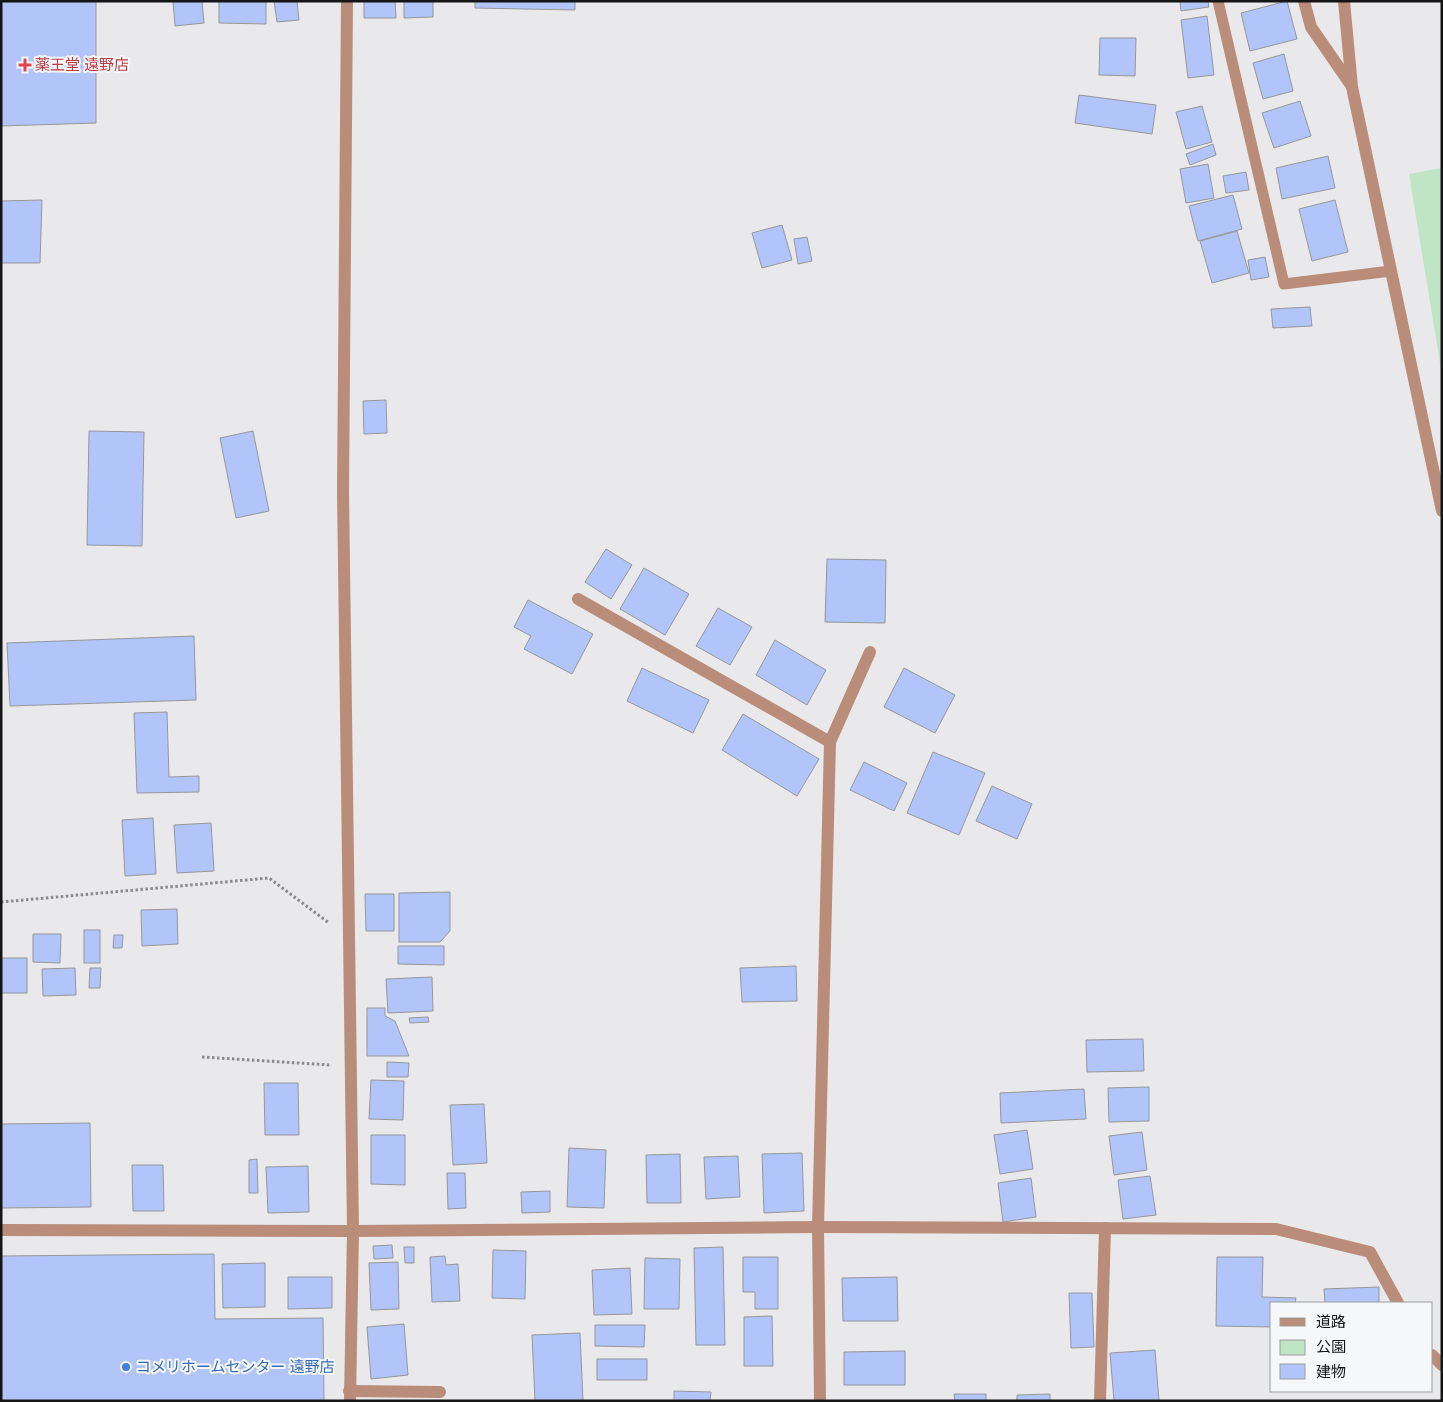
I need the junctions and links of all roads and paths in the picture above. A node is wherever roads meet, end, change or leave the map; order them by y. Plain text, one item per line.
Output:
1 (347, 1) edge
2 (1218, 1) edge
3 (1304, 1) edge
4 (1344, 1) edge
5 (1352, 87) junction
6 (1391, 271) junction
7 (1442, 511) edge
8 (578, 599) dead end
9 (870, 652) dead end
10 (830, 742) junction
11 (1, 902) edge
12 (349, 938) junction
13 (202, 1057) dead end
14 (351, 1067) junction
15 (818, 1227) junction
16 (1105, 1228) junction
17 (1, 1230) edge
18 (353, 1231) junction
19 (1397, 1302) edge
20 (1433, 1356) edge
21 (1442, 1365) edge
22 (440, 1392) dead end
23 (349, 1396) edge
24 (820, 1401) edge
25 (1100, 1401) edge

1 - 12 street
2 - 6 lane
3 - 5 street
4 - 5 street
5 - 6 street
6 - 7 street
8 - 10 street
9 - 10 street
10 - 15 street
11 - 12 path
12 - 14 street
13 - 14 path
14 - 18 street
15 - 16 street
15 - 18 street
15 - 24 street
16 - 19 street
16 - 25 street
17 - 18 street
18 - 23 street
20 - 21 street
22 - 23 street

